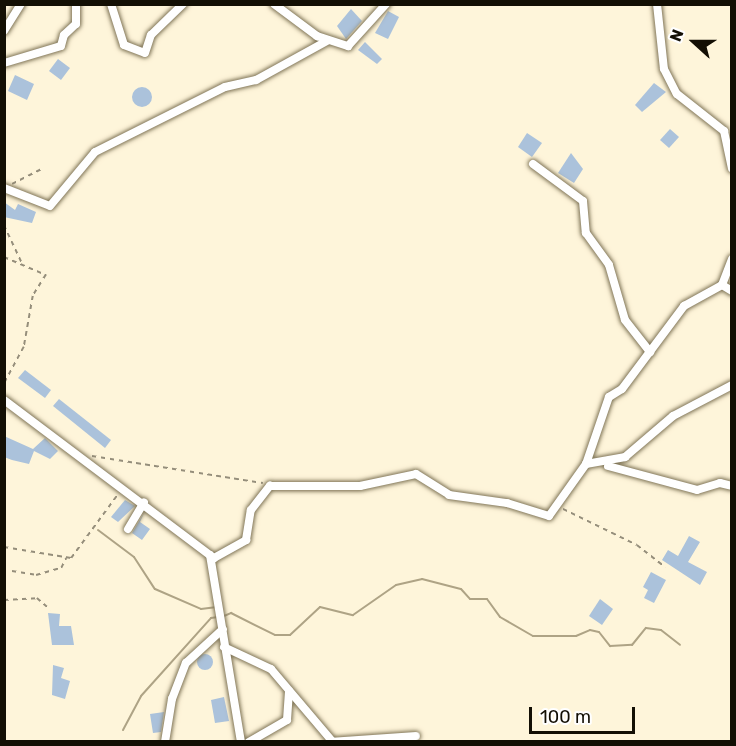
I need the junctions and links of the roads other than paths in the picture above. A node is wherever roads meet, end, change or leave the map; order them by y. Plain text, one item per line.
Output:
1 (21, 4) edge
2 (76, 4) edge
3 (111, 4) edge
4 (183, 4) edge
5 (274, 4) edge
6 (386, 4) edge
7 (657, 4) edge
8 (4, 31) edge
9 (327, 41) junction
10 (4, 63) edge
11 (533, 164) dead end
12 (732, 168) edge
13 (5, 188) edge
14 (732, 259) edge
15 (722, 285) junction
16 (732, 291) edge
17 (650, 352) junction
18 (732, 385) edge
19 (4, 400) edge
20 (586, 464) junction
21 (732, 486) edge
22 (144, 502) junction
23 (128, 529) dead end
24 (209, 552) junction
25 (223, 630) junction
26 (224, 647) junction
27 (289, 690) junction
28 (416, 736) dead end
29 (165, 741) edge
30 (241, 741) edge
31 (249, 741) edge
32 (331, 741) edge

1 - 8 street
2 - 10 street
3 - 4 street
5 - 9 street
6 - 9 street
7 - 12 street
9 - 13 street
11 - 17 street
14 - 15 street
15 - 16 street
15 - 17 street
17 - 20 street
18 - 20 street
19 - 22 street
20 - 21 street
20 - 24 street
22 - 23 street
22 - 24 street
24 - 25 street
25 - 26 street
25 - 29 street
26 - 27 street
26 - 30 street
27 - 31 street
27 - 32 street
28 - 32 street

